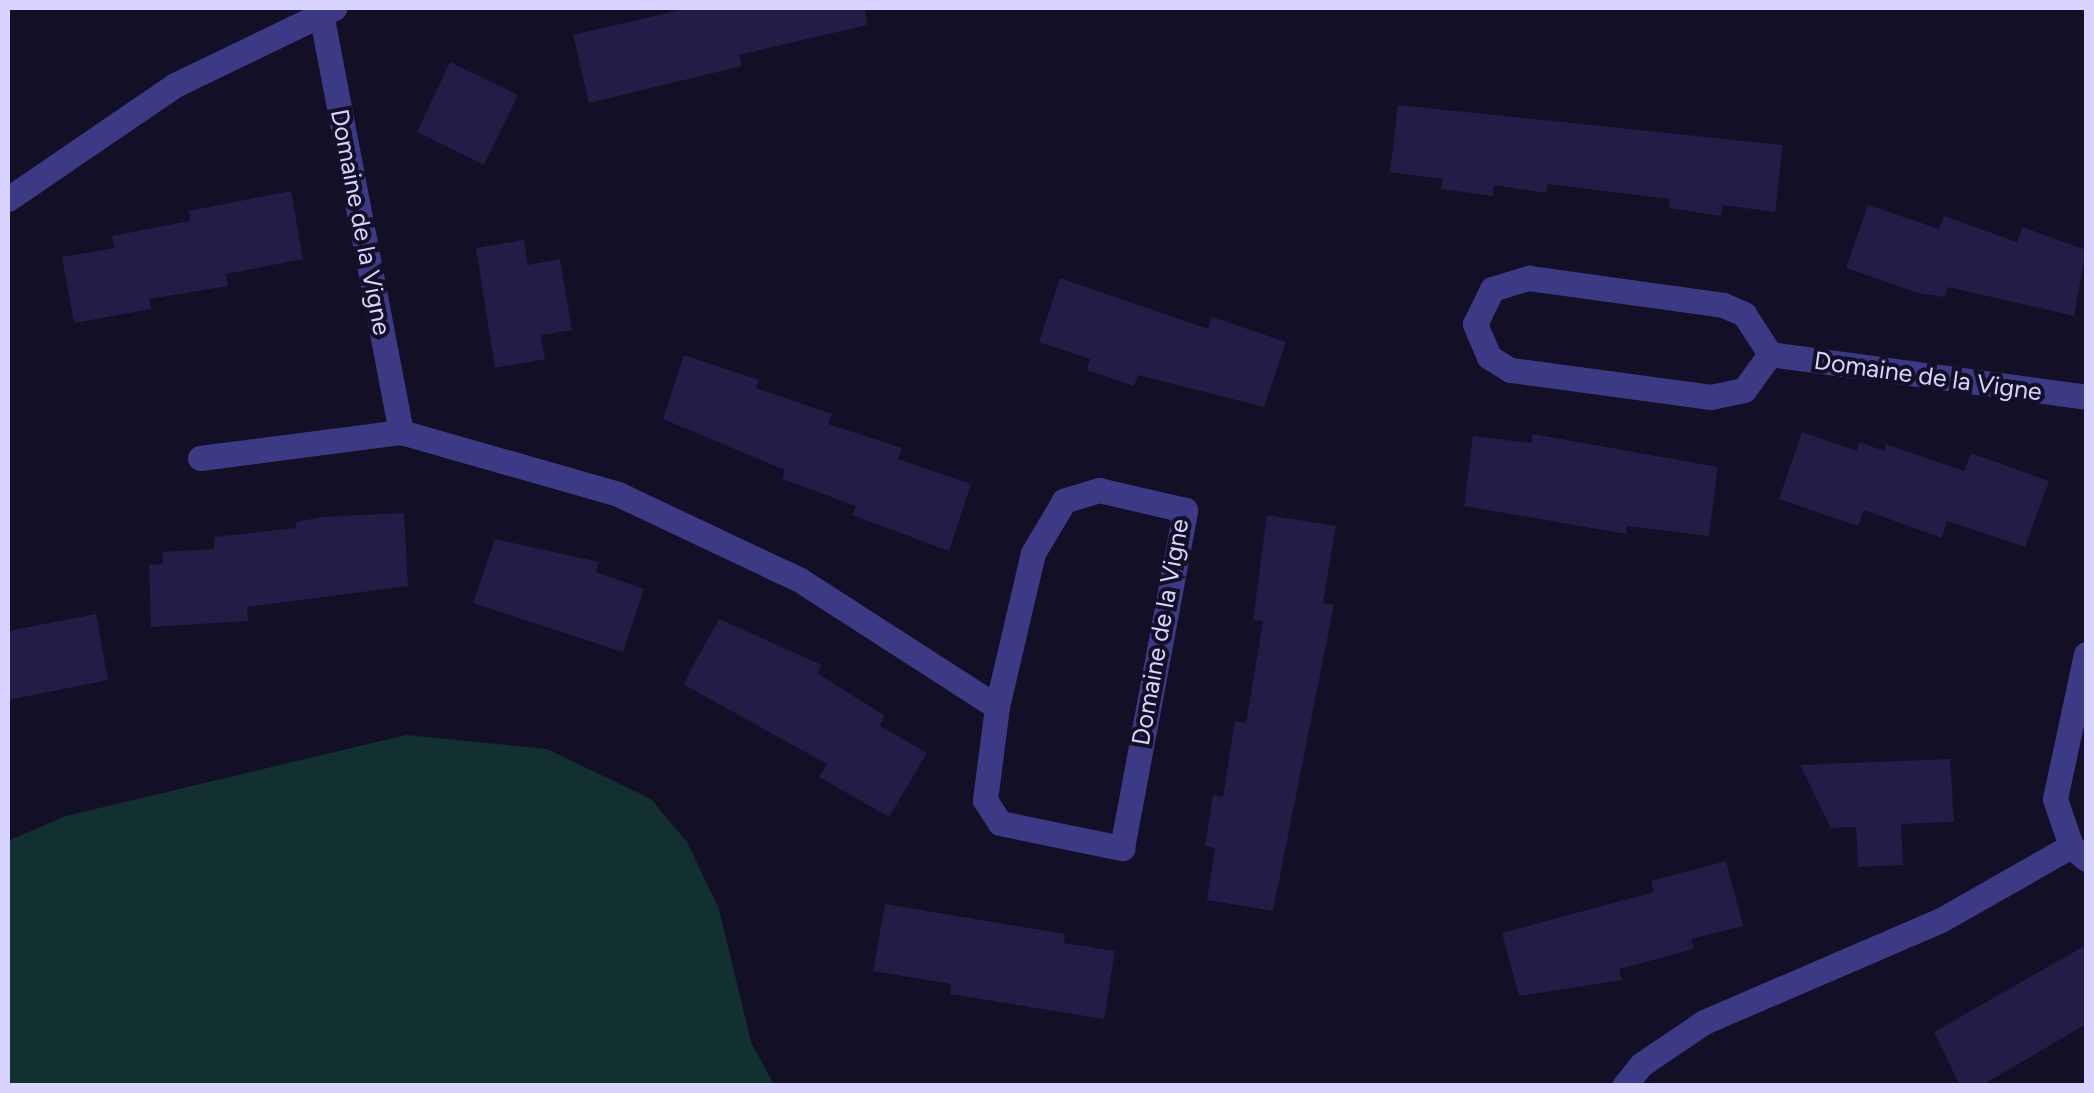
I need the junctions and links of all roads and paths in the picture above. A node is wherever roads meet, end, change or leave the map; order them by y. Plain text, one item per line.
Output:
1 (329, 10) edge
2 (8, 199) edge
3 (1770, 354) junction
4 (2086, 398) edge
5 (401, 432) junction
6 (200, 458) dead end
7 (2086, 654) edge
8 (998, 707) junction
9 (2078, 852) edge
10 (1624, 1086) edge

1 - 2 street, Domaine de la Vigne
1 - 5 street, Domaine de la Vigne
3 - 3 street
3 - 4 street, Domaine de la Vigne
5 - 6 street
5 - 8 street
7 - 9 street
8 - 8 street, Domaine de la Vigne
9 - 10 street

